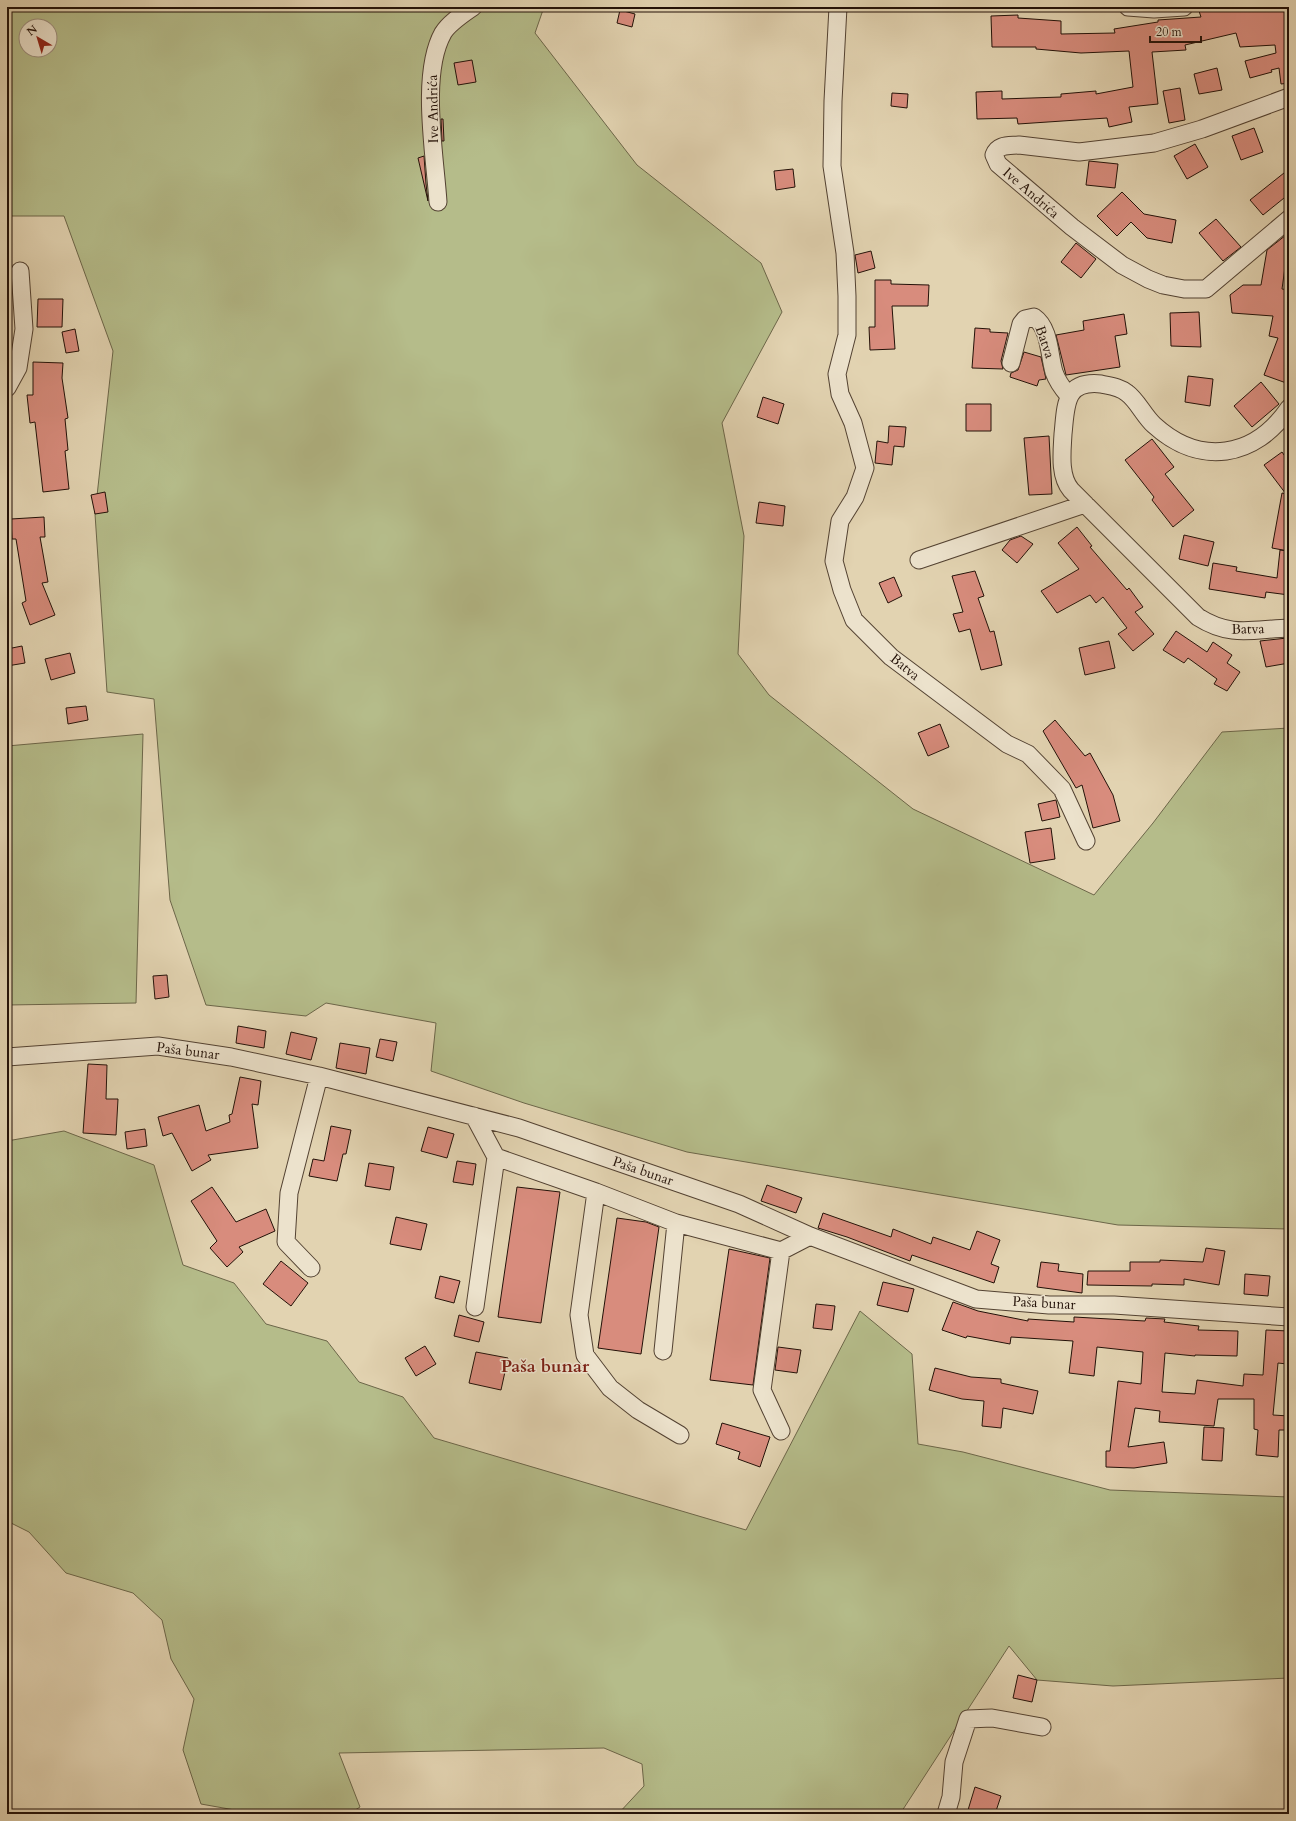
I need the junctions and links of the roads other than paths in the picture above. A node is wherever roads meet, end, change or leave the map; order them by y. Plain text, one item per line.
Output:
1 (473, 7) edge
2 (838, 7) edge
3 (1128, 7) edge
4 (1184, 7) edge
5 (1154, 8) edge
6 (1289, 97) edge
7 (438, 202) dead end
8 (1289, 219) edge
9 (20, 271) dead end
10 (1011, 363) dead end
11 (7, 388) edge
12 (1069, 396) junction
13 (1289, 408) edge
14 (1086, 504) junction
15 (920, 560) dead end
16 (1289, 628) edge
17 (1086, 841) dead end
18 (7, 1057) edge
19 (319, 1076) junction
20 (474, 1116) junction
21 (496, 1157) junction
22 (596, 1192) junction
23 (676, 1223) junction
24 (810, 1236) junction
25 (781, 1251) junction
26 (311, 1268) dead end
27 (475, 1307) dead end
28 (1289, 1317) edge
29 (663, 1351) dead end
30 (781, 1431) dead end
31 (680, 1435) dead end
32 (1042, 1727) dead end
33 (946, 1814) edge

1 - 7 street, Ive Andrića
2 - 17 street, Batva
3 - 5 street
4 - 5 street
6 - 8 street, Ive Andrića
9 - 11 street
10 - 12 street, Batva
12 - 13 street
12 - 14 street, Batva
14 - 15 street
14 - 16 street, Batva
18 - 19 street, Paša bunar
19 - 20 street, Paša bunar
19 - 26 street
20 - 21 street
20 - 24 street, Paša bunar
21 - 22 street
21 - 27 street
22 - 23 street
22 - 31 street
23 - 25 street
23 - 29 street
24 - 25 street
24 - 28 street, Paša bunar
25 - 30 street
32 - 33 street

